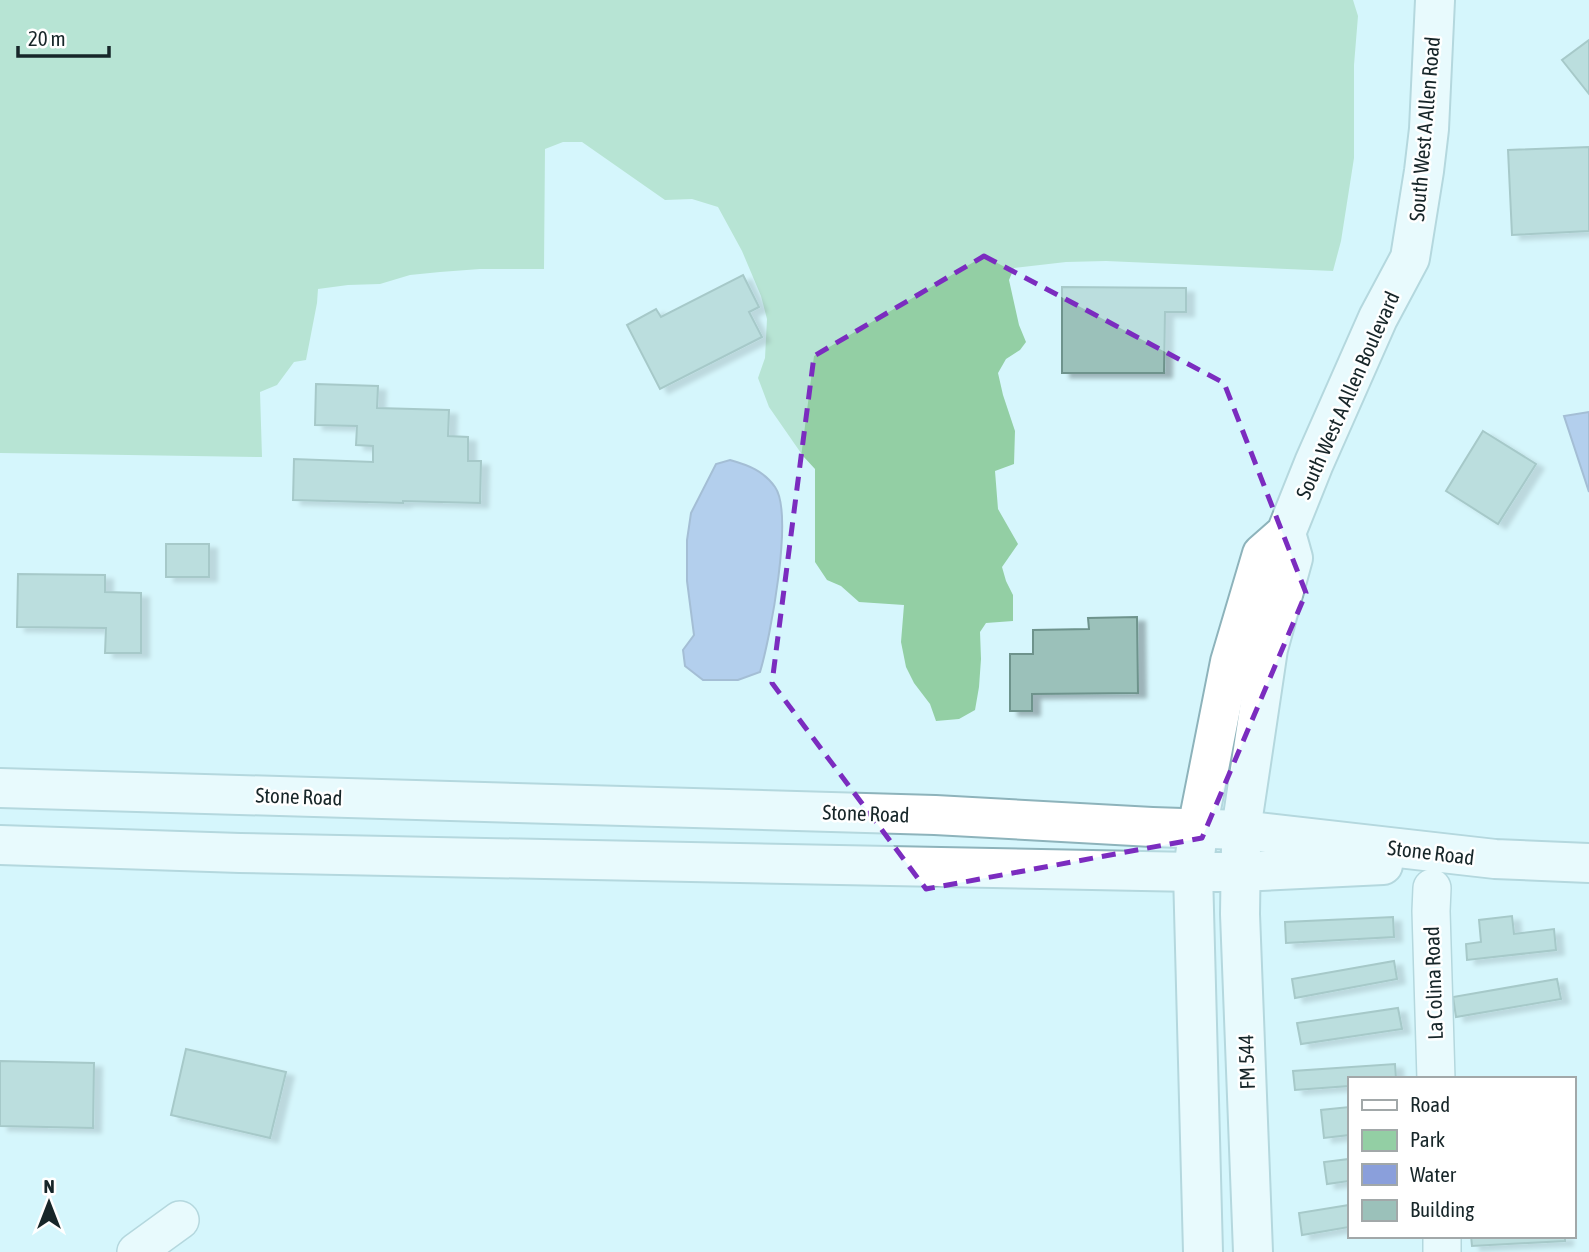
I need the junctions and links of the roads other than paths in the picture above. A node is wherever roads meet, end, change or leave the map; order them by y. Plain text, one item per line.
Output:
1 (1435, 0) edge
2 (1410, 258) joint
3 (1286, 533) junction
4 (0, 788) edge
5 (777, 810) junction
6 (1198, 829) junction
7 (1241, 830) junction
8 (0, 845) edge
9 (1495, 859) junction
10 (776, 863) junction
11 (1589, 863) edge
12 (1193, 872) junction
13 (1240, 872) junction
14 (1432, 888) dead end
15 (1436, 1077) edge
16 (180, 1220) dead end
17 (136, 1252) edge
18 (1203, 1252) edge
19 (1253, 1252) edge

1 - 2 main road, South West A Allen Road
2 - 3 main road, South West A Allen Boulevard
3 - 6 main road, South West A Allen Boulevard
3 - 7 main road, South West A Allen Boulevard
4 - 5 main road, Stone Road
5 - 6 main road, Stone Road
5 - 10 main road
6 - 7 main road, Stone Road
6 - 12 main road, South West A Allen Boulevard
7 - 9 main road, Stone Road
7 - 13 main road, FM 544
8 - 10 main road, Stone Road
9 - 11 main road
9 - 13 main road, Stone Road
10 - 12 main road, Stone Road
12 - 13 main road, Stone Road
12 - 18 main road
13 - 19 main road, FM 544
14 - 15 street, La Colina Road
16 - 17 street

